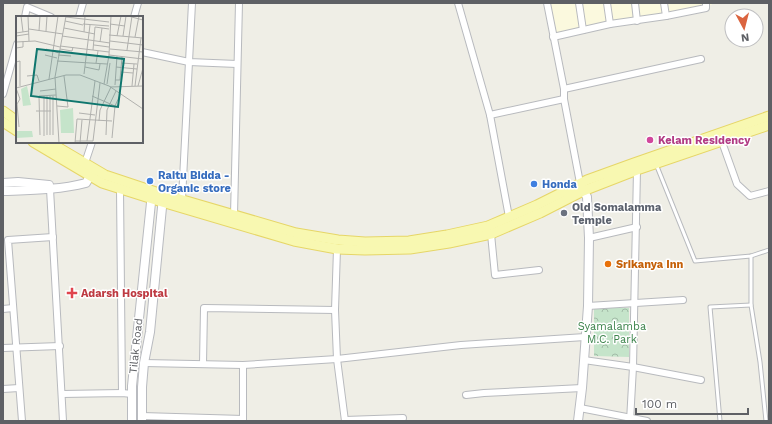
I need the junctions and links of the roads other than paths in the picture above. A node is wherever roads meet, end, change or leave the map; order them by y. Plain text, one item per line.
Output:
1 (83, 3) edge
2 (138, 3) edge
3 (192, 3) edge
4 (239, 3) edge
5 (458, 3) edge
6 (547, 3) edge
7 (579, 3) edge
8 (607, 3) edge
9 (635, 3) edge
10 (664, 3) edge
11 (706, 3) edge
12 (28, 5) edge
13 (24, 16) edge
14 (49, 16) edge
15 (79, 16) edge
16 (134, 16) edge
17 (666, 16) junction
18 (637, 21) junction
19 (610, 24) junction
20 (583, 30) junction
21 (553, 37) junction
22 (16, 48) edge
23 (143, 52) edge
24 (701, 59) dead end
25 (190, 62) junction
26 (237, 64) junction
27 (564, 89) junction
28 (3, 94) edge
29 (564, 99) junction
30 (3, 111) edge
31 (490, 115) junction
32 (769, 116) edge
33 (16, 120) edge
34 (3, 122) edge
35 (769, 125) edge
36 (16, 130) edge
37 (722, 142) junction
38 (35, 143) edge
39 (50, 143) edge
40 (92, 143) edge
41 (84, 163) junction
42 (656, 164) junction
43 (637, 170) junction
44 (92, 172) junction
45 (3, 183) edge
46 (70, 186) junction
47 (582, 187) junction
48 (50, 189) junction
49 (120, 189) junction
50 (3, 191) edge
51 (769, 191) edge
52 (152, 195) junction
53 (162, 198) junction
54 (182, 199) junction
55 (234, 215) junction
56 (509, 217) junction
57 (636, 227) junction
58 (491, 234) junction
59 (53, 237) junction
60 (589, 238) junction
61 (6, 247) edge
62 (338, 249) junction
63 (769, 250) edge
64 (751, 256) junction
65 (539, 270) dead end
66 (683, 300) dead end
67 (634, 303) junction
68 (751, 305) junction
69 (588, 306) junction
70 (13, 308) junction
71 (3, 309) edge
72 (335, 310) junction
73 (585, 337) junction
74 (60, 346) junction
75 (3, 348) edge
76 (16, 348) junction
77 (337, 359) junction
78 (584, 360) junction
79 (144, 363) junction
80 (203, 364) junction
81 (243, 365) junction
82 (633, 367) junction
83 (701, 380) dead end
84 (19, 388) junction
85 (582, 388) junction
86 (3, 389) edge
87 (122, 393) junction
88 (62, 394) junction
89 (132, 394) junction
90 (466, 395) dead end
91 (580, 408) junction
92 (404, 418) dead end
93 (142, 419) edge
94 (630, 419) edge
95 (243, 420) edge
96 (22, 421) edge
97 (63, 421) edge
98 (132, 421) edge
99 (345, 421) edge
100 (578, 421) edge
101 (647, 421) edge
102 (720, 421) edge
103 (766, 421) edge

1 - 15 street
2 - 16 street
3 - 25 street
4 - 26 street
5 - 31 street
6 - 21 street
7 - 20 street
8 - 19 street
9 - 18 street
10 - 17 street
11 - 17 street
12 - 13 street
12 - 14 street
17 - 18 street
18 - 19 street
19 - 20 street
20 - 21 street
21 - 27 street
22 - 28 street
23 - 25 street
24 - 27 street
25 - 26 street
25 - 54 street
26 - 55 street
27 - 29 street
29 - 31 street
29 - 47 street
30 - 33 main road
31 - 56 street
32 - 47 main road
34 - 36 main road
35 - 37 main road
37 - 42 main road
37 - 51 street
38 - 44 main road
39 - 41 main road
40 - 41 street
41 - 44 main road
42 - 43 main road
42 - 64 lane
43 - 47 main road
43 - 57 street
44 - 46 street
44 - 49 main road
44 - 52 main road
45 - 46 street
46 - 48 street
47 - 56 main road
47 - 58 main road
47 - 60 street
48 - 50 street
48 - 59 street
49 - 52 main road
49 - 87 street
52 - 53 main road
52 - 89 street, Tilak Road
53 - 54 main road
53 - 62 main road
53 - 79 street, Tilak Road
54 - 55 main road
55 - 56 main road
57 - 60 street
57 - 67 street
58 - 62 main road
58 - 65 street
59 - 61 street
59 - 74 street
60 - 69 street
61 - 70 street
62 - 72 street
63 - 64 lane
64 - 68 lane
66 - 67 street
67 - 69 street
67 - 82 street
68 - 102 lane
68 - 103 lane
69 - 73 street
70 - 71 street
70 - 76 street
72 - 77 street
72 - 80 street
73 - 77 street
73 - 78 street
74 - 76 street
74 - 88 street
75 - 76 street
76 - 84 street
77 - 81 street
77 - 99 street
78 - 82 street
78 - 85 street
79 - 80 street
79 - 93 street, Tilak Road
80 - 81 street
81 - 95 street
82 - 83 street
82 - 94 street
84 - 86 street
84 - 96 street
85 - 90 street
85 - 91 street
87 - 88 street
87 - 89 street
88 - 97 street
89 - 98 street, Tilak Road
91 - 94 street
91 - 100 street
92 - 99 street
93 - 95 street
94 - 101 street

